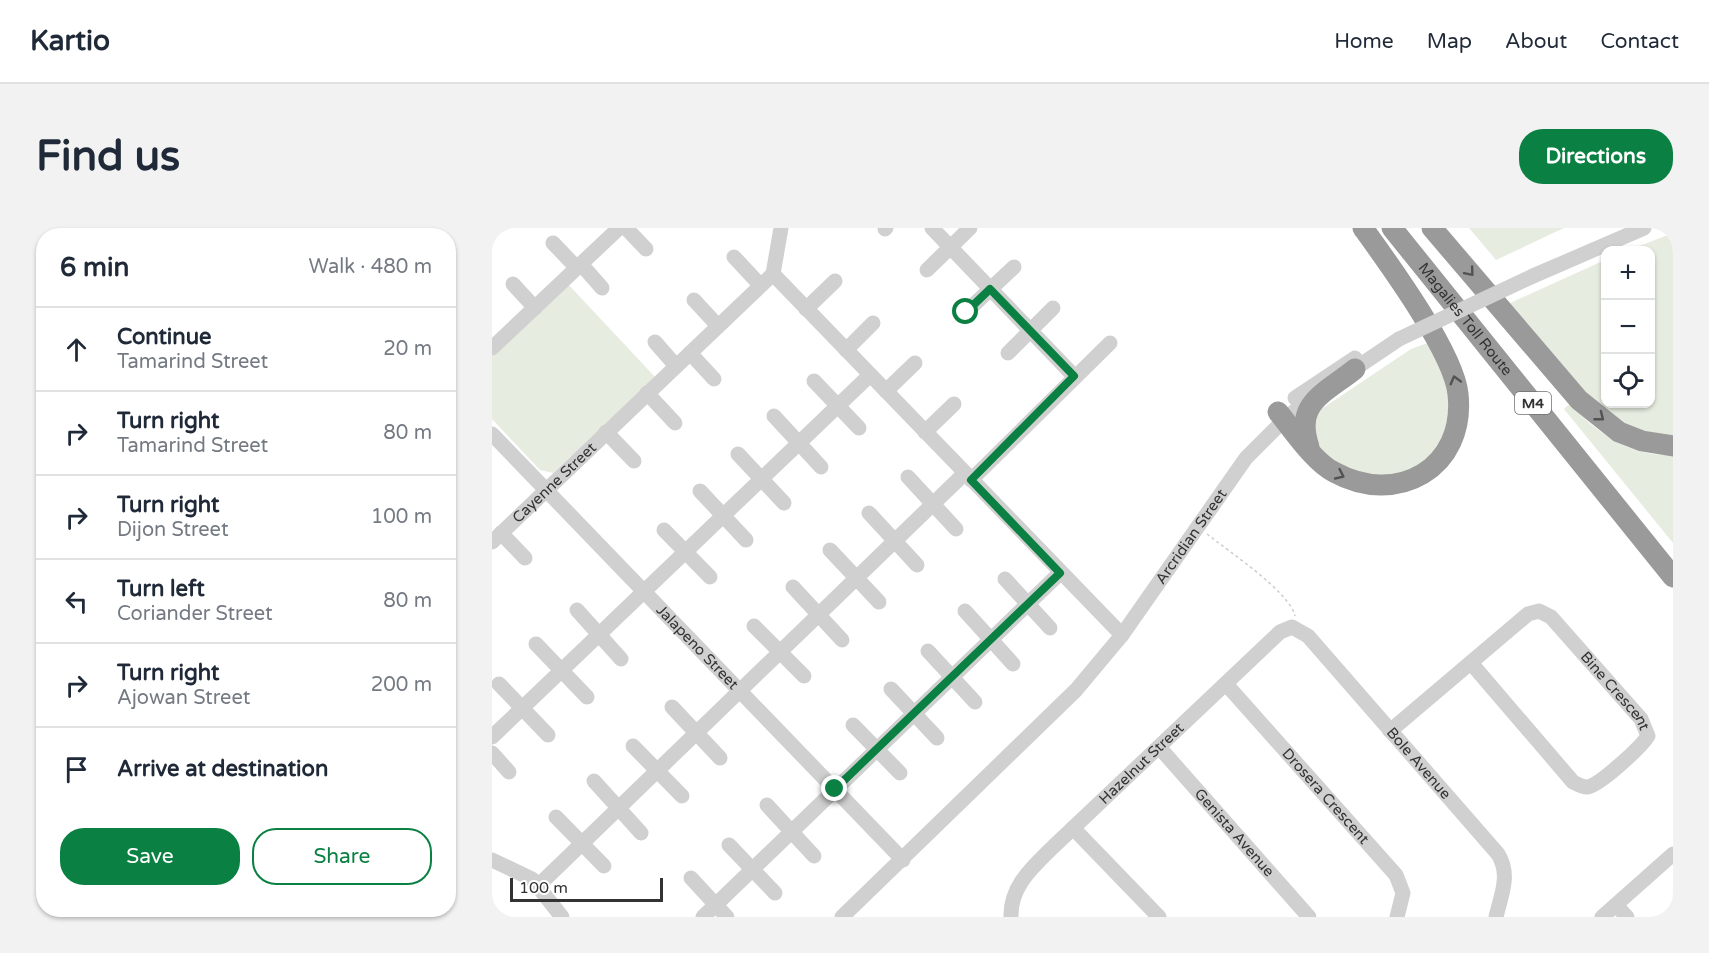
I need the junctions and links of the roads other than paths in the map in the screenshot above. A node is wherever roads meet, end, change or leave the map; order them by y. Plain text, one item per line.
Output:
1 (620, 228) edge
2 (781, 228) edge
3 (932, 228) edge
4 (970, 228) edge
5 (1363, 228) edge
6 (1392, 228) edge
7 (1406, 228) edge
8 (1432, 228) edge
9 (1644, 228) edge
10 (553, 243) dead end
11 (950, 247) junction
12 (646, 249) dead end
13 (734, 257) dead end
14 (579, 266) junction
15 (1014, 267) dead end
16 (927, 270) dead end
17 (772, 274) junction
18 (835, 281) dead end
19 (513, 284) dead end
20 (760, 285) junction
21 (603, 288) dead end
22 (990, 289) junction
23 (694, 300) dead end
24 (535, 308) junction
25 (1053, 308) dead end
26 (806, 309) junction
27 (966, 312) dead end
28 (873, 323) dead end
29 (718, 326) junction
30 (1029, 331) junction
31 (655, 342) dead end
32 (1395, 342) junction
33 (1110, 343) dead end
34 (492, 348) edge
35 (846, 350) junction
36 (690, 353) junction
37 (1008, 353) dead end
38 (915, 363) dead end
39 (676, 366) junction
40 (1354, 369) junction
41 (870, 375) junction
42 (1074, 376) junction
43 (714, 380) dead end
44 (814, 381) dead end
45 (886, 391) junction
46 (647, 393) junction
47 (954, 404) dead end
48 (838, 405) junction
49 (774, 416) dead end
50 (1281, 416) junction
51 (675, 423) dead end
52 (859, 428) dead end
53 (606, 432) junction
54 (925, 432) junction
55 (492, 434) edge
56 (799, 442) junction
57 (1673, 446) edge
58 (1310, 450) junction
59 (738, 454) dead end
60 (634, 461) dead end
61 (821, 467) dead end
62 (968, 476) junction
63 (908, 477) dead end
64 (761, 478) junction
65 (546, 489) junction
66 (700, 491) dead end
67 (784, 503) dead end
68 (933, 504) junction
69 (869, 513) dead end
70 (723, 515) junction
71 (956, 529) dead end
72 (664, 530) dead end
73 (497, 538) edge
74 (746, 540) dead end
75 (894, 541) junction
76 (830, 550) dead end
77 (684, 551) junction
78 (525, 558) dead end
79 (1673, 559) edge
80 (917, 565) dead end
81 (1060, 573) junction
82 (1673, 577) edge
83 (710, 578) dead end
84 (856, 578) junction
85 (1005, 579) dead end
86 (1160, 579) junction
87 (793, 587) dead end
88 (644, 590) junction
89 (879, 603) dead end
90 (1029, 603) junction
91 (577, 610) dead end
92 (965, 611) dead end
93 (818, 614) junction
94 (754, 626) dead end
95 (1050, 628) dead end
96 (1294, 628) joint
97 (599, 633) junction
98 (1122, 635) junction
99 (842, 640) dead end
100 (990, 640) junction
101 (536, 644) dead end
102 (779, 651) junction
103 (928, 651) dead end
104 (621, 659) dead end
105 (1471, 663) junction
106 (1013, 664) dead end
107 (561, 670) junction
108 (804, 676) dead end
109 (952, 677) junction
110 (499, 684) dead end
111 (1226, 684) junction
112 (891, 689) dead end
113 (739, 690) junction
114 (587, 697) dead end
115 (975, 702) dead end
116 (672, 707) dead end
117 (522, 708) junction
118 (914, 713) junction
119 (853, 725) dead end
120 (1390, 731) junction
121 (696, 732) junction
122 (548, 735) dead end
123 (492, 737) edge
124 (937, 738) dead end
125 (633, 746) dead end
126 (1159, 747) junction
127 (876, 748) junction
128 (492, 753) edge
129 (720, 758) dead end
130 (657, 770) junction
131 (509, 772) dead end
132 (900, 773) dead end
133 (594, 781) dead end
134 (835, 789) junction
135 (682, 796) dead end
136 (767, 805) dead end
137 (618, 807) junction
138 (556, 817) dead end
139 (1073, 828) junction
140 (791, 832) junction
141 (641, 833) dead end
142 (582, 843) junction
143 (729, 845) dead end
144 (1673, 854) edge
145 (814, 856) dead end
146 (492, 860) edge
147 (903, 860) junction
148 (604, 866) dead end
149 (752, 870) junction
150 (690, 879) dead end
151 (539, 885) junction
152 (775, 893) dead end
153 (1616, 904) junction
154 (716, 905) junction
155 (562, 917) edge
156 (703, 917) edge
157 (727, 917) edge
158 (842, 917) edge
159 (1011, 917) edge
160 (1159, 917) edge
161 (1309, 917) edge
162 (1397, 917) edge
163 (1496, 917) edge
164 (1602, 917) edge
165 (1627, 917) edge

1 - 12 street
1 - 14 street
2 - 17 street
3 - 11 street
4 - 11 street
58 -> 5 highway
6 - 82 highway, Magalies Toll Route / M4
7 - 79 highway, Magalies Toll Route / M4
8 -> 57 highway
9 - 32 street, Arcridian Street, bridge
10 - 14 street
11 - 16 street
11 - 22 street
13 - 20 street
14 - 21 street
14 - 24 street
15 - 22 street
17 - 20 street, Cayenne Street
17 - 26 street
18 - 26 street
19 - 24 street
20 - 29 street, Cayenne Street
22 - 27 street
22 - 30 street
23 - 29 street
24 - 34 street
25 - 30 street
26 - 35 street
28 - 35 street
29 - 36 street, Cayenne Street
30 - 37 street
30 - 42 street
31 - 39 street
32 - 40 street, Arcridian Street
32 - 50 street, Arcridian Street
33 - 42 street
35 - 41 street
36 - 39 street, Cayenne Street
36 - 43 street
38 - 45 street
39 - 46 street, Cayenne Street
40 - 50 street, Arcridian Street
40 - 58 highway
41 - 45 street
41 - 48 street
42 - 62 street
44 - 48 street
45 - 54 street
46 - 51 street
46 - 53 street, Cayenne Street
47 - 54 street
48 - 52 street
48 - 56 street
49 - 56 street
50 - 58 highway
50 - 86 street, Arcridian Street
50 - 86 street, Arcridian Street
53 - 60 street, Cayenne Street
53 - 65 street, Cayenne Street
54 - 62 street
55 - 65 street, Jalapeno Street
56 - 61 street
56 - 64 street
59 - 64 street
62 - 68 street
62 - 81 street
63 - 68 street
64 - 67 street
64 - 70 street
65 - 73 street, Cayenne Street
65 - 88 street, Jalapeno Street
66 - 70 street
68 - 71 street
68 - 75 street
69 - 75 street
70 - 74 street
70 - 77 street
72 - 77 street
73 - 78 street, Cayenne Street
75 - 80 street
75 - 84 street
76 - 84 street
77 - 83 street
77 - 88 street
81 - 90 street
81 - 98 street
84 - 89 street
84 - 93 street
85 - 90 street
86 - 98 street
87 - 93 street
88 - 97 street
88 - 113 street, Jalapeno Street
90 - 95 street
90 - 100 street
91 - 97 street
92 - 100 street
93 - 99 street
93 - 102 street
94 - 102 street
96 - 111 street, Hazelnut Street
96 - 120 street, Bole Avenue
97 - 104 street
97 - 107 street
98 - 147 street
100 - 106 street
100 - 109 street
101 - 107 street
102 - 108 street
102 - 113 street
103 - 109 street
105 - 105 street, Bine Crescent
105 - 120 street, Bine Crescent
107 - 114 street
107 - 117 street
109 - 115 street
109 - 118 street
110 - 117 street
111 - 126 street, Hazelnut Street
111 - 162 street, Drosera Crescent
112 - 118 street
113 - 121 street
113 - 134 street, Jalapeno Street
116 - 121 street
117 - 122 street
117 - 123 street
118 - 124 street
118 - 127 street
119 - 127 street
120 - 163 street, Bole Avenue
121 - 129 street
121 - 130 street
125 - 130 street
126 - 139 street, Hazelnut Street
126 - 161 street, Genista Avenue
127 - 132 street
127 - 134 street
128 - 131 street
130 - 135 street
130 - 137 street
133 - 137 street
134 - 140 street
134 - 147 street, Jalapeno Street
136 - 140 street
137 - 141 street
137 - 142 street
138 - 142 street
139 - 159 street, Hazelnut Street
139 - 160 street
140 - 145 street
140 - 149 street
142 - 148 street
142 - 151 street
143 - 149 street
144 - 153 street
146 - 151 street
147 - 158 street
149 - 152 street
149 - 154 street
150 - 154 street
151 - 155 street
153 - 164 street
153 - 165 street
154 - 156 street
154 - 157 street

